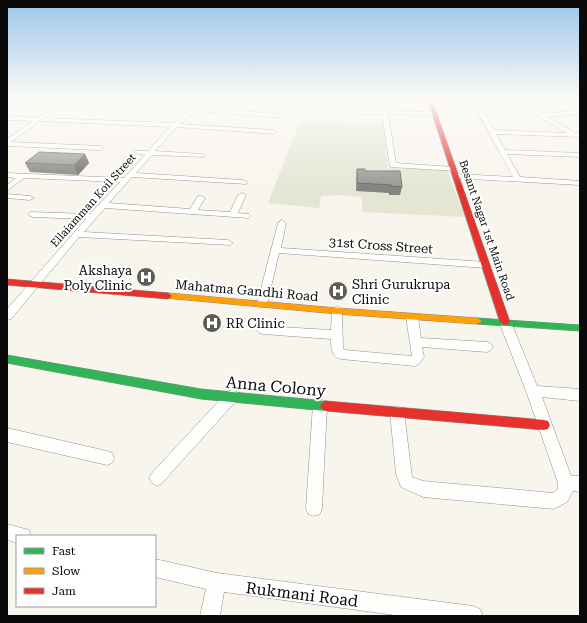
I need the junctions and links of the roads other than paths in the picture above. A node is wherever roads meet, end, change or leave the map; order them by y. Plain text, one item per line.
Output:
1 (26, 129) edge
2 (171, 129) edge
3 (232, 129) edge
4 (387, 129) edge
5 (440, 129) edge
6 (490, 129) edge
7 (566, 129) edge
8 (273, 132) dead end
9 (492, 132) junction
10 (579, 136) edge
11 (7, 143) edge
12 (100, 148) dead end
13 (137, 152) dead end
14 (151, 152) junction
15 (503, 152) junction
16 (580, 155) edge
17 (202, 156) dead end
18 (455, 173) junction
19 (7, 175) edge
20 (22, 176) junction
21 (128, 177) junction
22 (518, 180) junction
23 (243, 182) dead end
24 (580, 183) edge
25 (7, 189) edge
26 (242, 195) dead end
27 (7, 196) edge
28 (30, 198) dead end
29 (201, 198) dead end
30 (104, 205) junction
31 (192, 212) junction
32 (33, 214) dead end
33 (233, 215) junction
34 (246, 216) dead end
35 (93, 217) junction
36 (282, 223) dead end
37 (76, 234) junction
38 (228, 243) dead end
39 (275, 250) junction
40 (486, 265) junction
41 (7, 282) edge
42 (34, 284) junction
43 (262, 304) junction
44 (337, 311) junction
45 (7, 316) edge
46 (412, 317) junction
47 (505, 322) junction
48 (580, 328) edge
49 (263, 330) dead end
50 (336, 335) junction
51 (416, 342) junction
52 (487, 347) dead end
53 (7, 359) edge
54 (532, 391) junction
55 (580, 395) edge
56 (232, 396) junction
57 (320, 405) junction
58 (397, 412) junction
59 (544, 425) junction
60 (7, 435) edge
61 (107, 458) dead end
62 (158, 478) dead end
63 (573, 484) edge
64 (314, 508) dead end
65 (7, 532) edge
66 (19, 535) edge
67 (156, 568) edge
68 (217, 582) junction
69 (210, 616) edge
70 (473, 616) edge

1 - 11 street
2 - 14 street, Ellaiamman Koil Street
3 - 8 street
4 - 18 street
5 - 18 street, Besant Nagar 1st Main Road
6 - 9 street
7 - 10 street
9 - 10 street
9 - 15 street
11 - 12 street
13 - 14 street
14 - 17 street
14 - 21 street, Ellaiamman Koil Street
15 - 16 street
15 - 22 street
18 - 22 street
18 - 40 street, Besant Nagar 1st Main Road
19 - 20 street
20 - 21 street
20 - 25 street
21 - 23 street
21 - 30 street, Ellaiamman Koil Street
22 - 24 street
26 - 33 street
27 - 28 street
29 - 31 street
30 - 31 street
30 - 35 street, Ellaiamman Koil Street
31 - 33 street
32 - 35 street
33 - 34 street
35 - 37 street, Ellaiamman Koil Street
36 - 39 street
37 - 38 street
37 - 42 street, Ellaiamman Koil Street
39 - 40 street, 31st Cross Street
39 - 43 street
40 - 47 street, Besant Nagar 1st Main Road
41 - 42 street, Mahatma Gandhi Road
42 - 43 street, Mahatma Gandhi Road
42 - 45 street, Ellaiamman Koil Street
43 - 44 street, Mahatma Gandhi Road
44 - 46 street, Mahatma Gandhi Road
44 - 50 street
46 - 47 street, Mahatma Gandhi Road
46 - 51 street
47 - 48 street, Mahatma Gandhi Road
47 - 54 street
49 - 50 street
50 - 51 street
51 - 52 street
53 - 56 street, Anna Colony
54 - 55 street
54 - 59 street
56 - 57 street, Anna Colony
56 - 62 street
57 - 58 street, Anna Colony
57 - 64 street
58 - 59 street, Anna Colony
58 - 63 street
59 - 63 street
60 - 61 street
65 - 66 street
67 - 68 street, Rukmani Road
68 - 69 street
68 - 70 street, Rukmani Road

